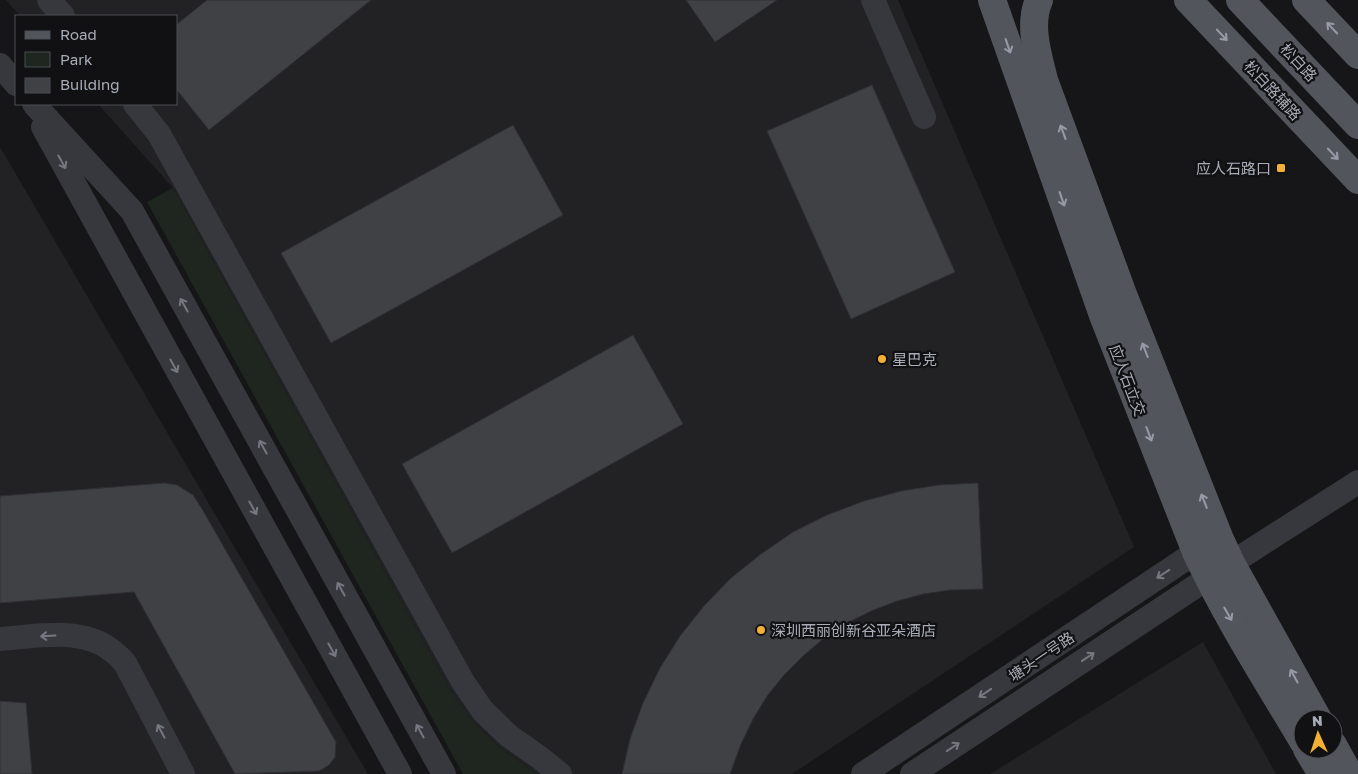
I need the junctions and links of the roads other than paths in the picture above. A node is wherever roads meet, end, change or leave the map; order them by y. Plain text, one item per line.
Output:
1 (49, 0) edge
2 (873, 0) edge
3 (992, 0) edge
4 (1039, 0) edge
5 (1188, 0) edge
6 (1240, 0) edge
7 (1306, 0) edge
8 (62, 15) edge
9 (1358, 55) edge
10 (0, 65) edge
11 (15, 83) edge
12 (33, 105) edge
13 (33, 105) edge
14 (136, 105) edge
15 (924, 117) dead end
16 (1358, 124) edge
17 (1358, 180) edge
18 (1358, 482) edge
19 (1219, 537) junction
20 (1196, 552) junction
21 (1231, 563) junction
22 (1208, 578) junction
23 (0, 639) edge
24 (1312, 709) edge
25 (1293, 725) edge
26 (1314, 759) edge
27 (1341, 759) edge
28 (183, 774) edge
29 (400, 774) edge
30 (444, 774) edge
31 (560, 774) edge
32 (863, 774) edge
33 (912, 774) edge
34 (1322, 774) edge
35 (1349, 774) edge

1 - 8 street
2 - 15 street
3 -> 20 main road, 应人石立交
19 -> 4 main road
5 -> 17 main road, 松白路辅路
6 - 16 main road, 松白路
9 -> 7 main road
10 - 11 street
12 -> 29 street
30 -> 13 street
14 - 31 street
18 - 21 street, 塘头一号路
19 - 20 street, 塘头一号路
19 - 21 main road
20 - 22 main road, 应人石立交
20 -> 32 street, 塘头一号路
21 - 22 street, 塘头一号路
24 -> 21 main road
22 -> 25 main road, 应人石立交
33 -> 22 street, 塘头一号路
28 -> 23 street
26 - 34 main road
27 - 35 main road

